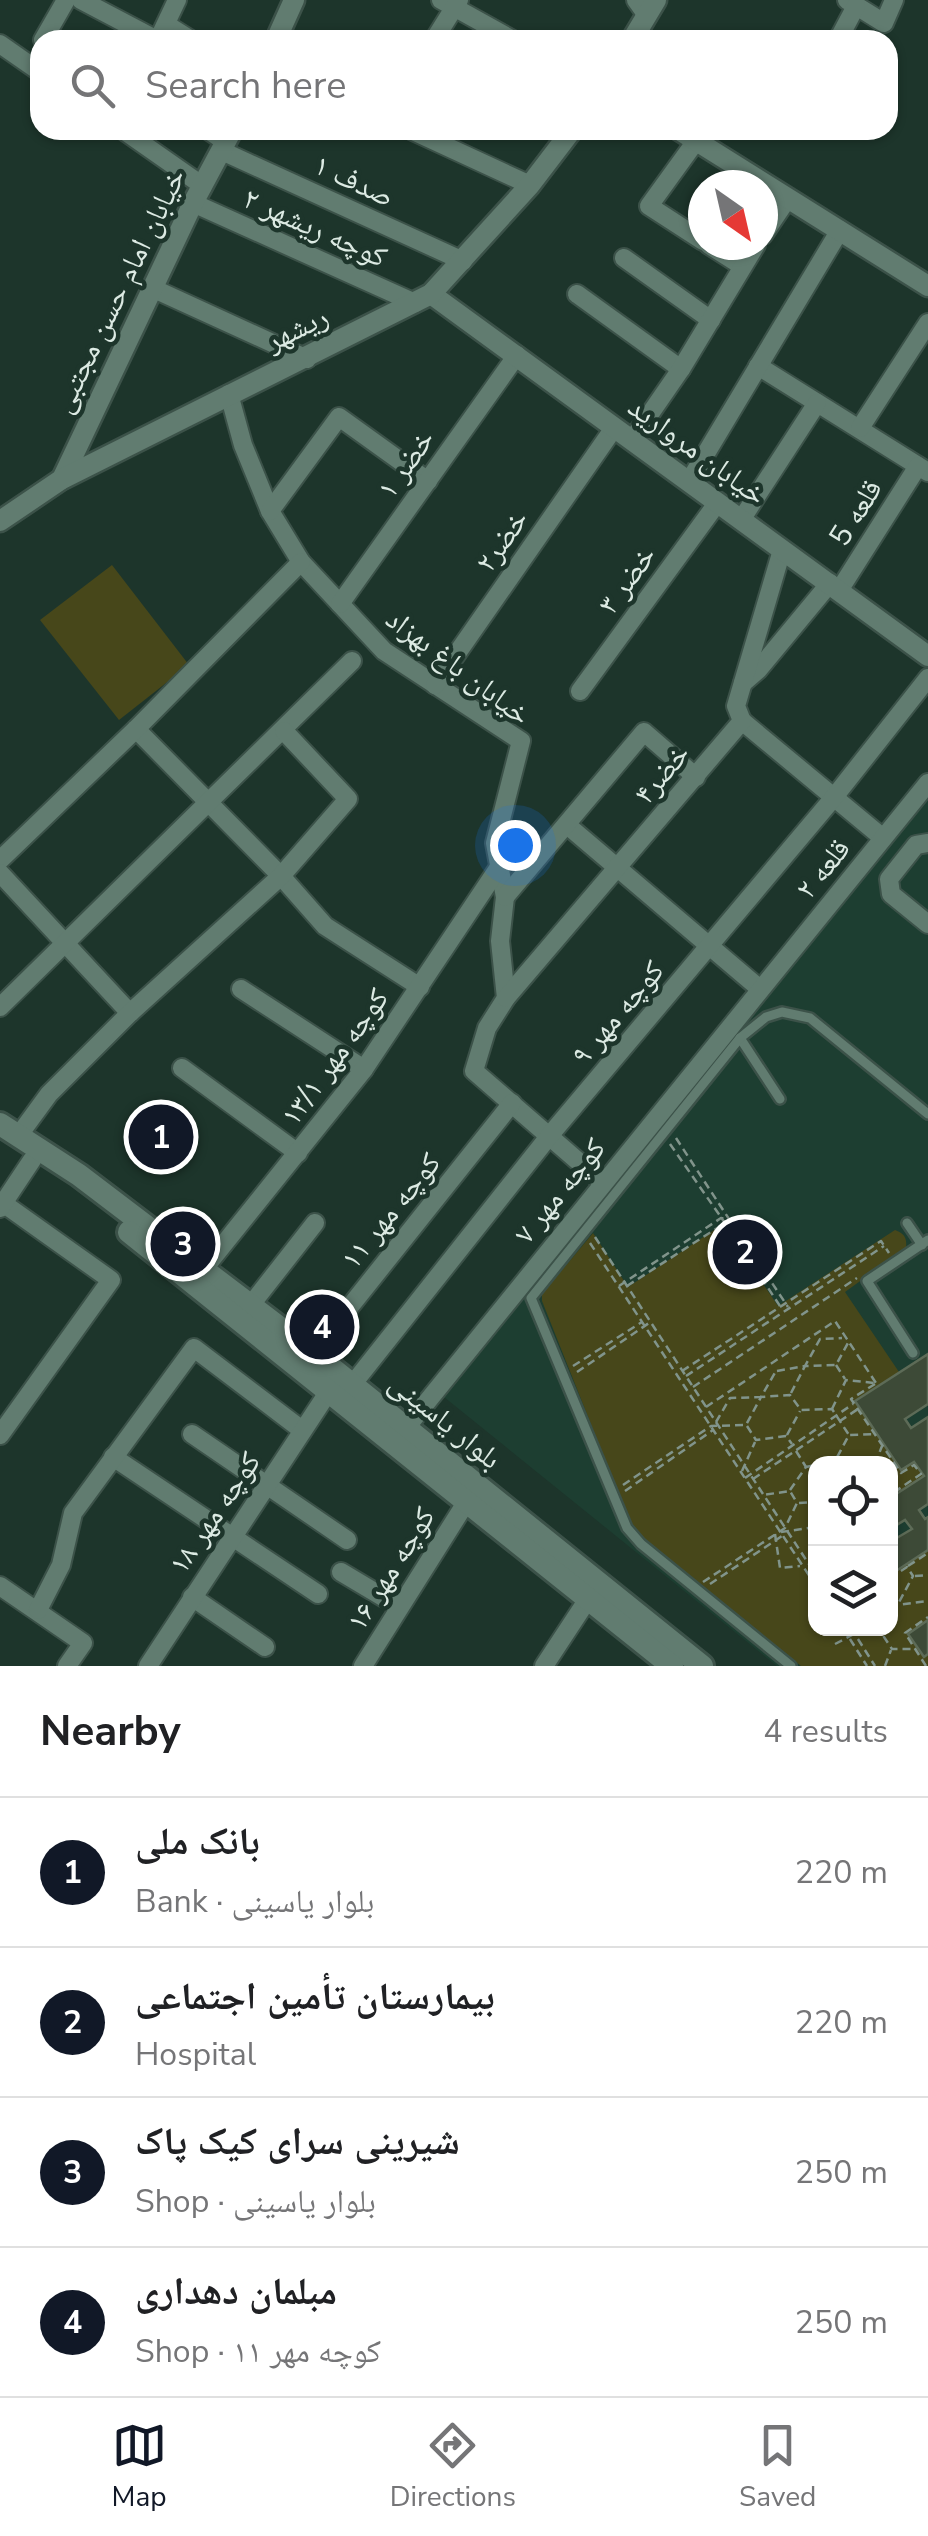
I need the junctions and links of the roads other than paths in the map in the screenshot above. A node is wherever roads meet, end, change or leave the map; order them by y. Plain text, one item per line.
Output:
1 (66, 0) edge
2 (81, 0) edge
3 (177, 0) edge
4 (294, 0) edge
5 (894, 0) edge
6 (452, 3) edge
7 (851, 3) edge
8 (646, 5) edge
9 (48, 30) edge
10 (150, 30) edge
11 (163, 30) edge
12 (280, 30) edge
13 (439, 30) edge
14 (497, 30) edge
15 (636, 30) edge
16 (842, 30) edge
17 (0, 44) edge
18 (30, 65) edge
19 (134, 140) edge
20 (221, 140) edge
21 (226, 140) edge
22 (433, 140) edge
23 (564, 140) edge
24 (685, 140) edge
25 (696, 140) edge
26 (530, 185) junction
27 (198, 194) junction
28 (788, 198) junction
29 (778, 213) edge
30 (840, 230) junction
31 (688, 231) edge
32 (624, 258) dead end
33 (733, 260) edge
34 (746, 260) edge
35 (463, 261) junction
36 (742, 266) junction
37 (928, 286) edge
38 (152, 288) junction
39 (577, 294) dead end
40 (423, 299) junction
41 (711, 320) junction
42 (928, 323) edge
43 (517, 355) junction
44 (308, 359) junction
45 (758, 366) junction
46 (680, 368) junction
47 (229, 394) junction
48 (817, 404) junction
49 (860, 428) junction
50 (623, 434) junction
51 (923, 469) edge
52 (62, 479) junction
53 (428, 480) junction
54 (690, 480) junction
55 (718, 502) junction
56 (270, 511) junction
57 (741, 520) junction
58 (0, 522) edge
59 (782, 550) junction
60 (301, 562) junction
61 (835, 586) junction
62 (340, 604) junction
63 (928, 656) edge
64 (352, 661) dead end
65 (928, 678) edge
66 (743, 682) junction
67 (434, 685) junction
68 (580, 691) dead end
69 (742, 721) junction
70 (136, 729) junction
71 (284, 731) junction
72 (696, 776) junction
73 (928, 783) edge
74 (836, 796) junction
75 (206, 802) junction
76 (567, 825) junction
77 (884, 838) junction
78 (928, 844) edge
79 (0, 860) edge
80 (500, 868) junction
81 (619, 869) junction
82 (0, 873) edge
83 (281, 876) junction
84 (505, 897) junction
85 (928, 924) edge
86 (65, 944) junction
87 (711, 946) junction
88 (420, 987) junction
89 (241, 989) dead end
90 (760, 990) junction
91 (506, 998) junction
92 (0, 1007) edge
93 (130, 1012) junction
94 (740, 1038) junction
95 (182, 1068) dead end
96 (364, 1069) junction
97 (780, 1099) dead end
98 (512, 1103) junction
99 (928, 1114) edge
100 (6, 1133) edge
101 (550, 1135) junction
102 (298, 1153) junction
103 (32, 1160) junction
104 (602, 1182) junction
105 (1, 1204) edge
106 (315, 1223) dead end
107 (907, 1223) dead end
108 (925, 1242) edge
109 (203, 1270) junction
110 (250, 1306) junction
111 (312, 1353) junction
112 (914, 1353) dead end
113 (352, 1385) junction
114 (328, 1391) junction
115 (405, 1429) junction
116 (302, 1430) junction
117 (192, 1434) dead end
118 (0, 1435) edge
119 (112, 1457) junction
120 (267, 1485) junction
121 (467, 1501) junction
122 (234, 1538) junction
123 (347, 1540) dead end
124 (544, 1550) junction
125 (340, 1572) dead end
126 (0, 1586) edge
127 (318, 1594) dead end
128 (192, 1596) junction
129 (588, 1599) junction
130 (398, 1606) junction
131 (38, 1610) junction
132 (265, 1647) dead end
133 (153, 1664) edge
134 (66, 1666) edge
135 (363, 1666) edge
136 (544, 1666) edge
137 (672, 1666) edge
138 (702, 1666) edge
139 (791, 1666) edge

1 - 9 street
2 - 10 street
3 - 11 street
4 - 12 street
5 - 7 street
6 - 13 street
6 - 14 street
7 - 16 street
8 - 15 street
17 - 18 street
19 - 27 street, کوچه ریشهر ۲
20 - 27 street, خیابان امام حسن مجتبی
21 - 35 street, صدف ۱
22 - 26 street
23 - 26 street, ریشهر
24 - 31 street
25 - 28 street
26 - 35 street, ریشهر
27 - 38 street, خیابان امام حسن مجتبی
27 - 40 street, کوچه ریشهر ۲
28 - 29 street
28 - 30 street
30 - 37 street
30 - 45 street
32 - 41 street
33 - 36 street
34 - 36 street, خضر۲
35 - 40 street, ریشهر
36 - 41 street, خضر۲
38 - 44 street
38 - 52 street, خیابان امام حسن مجتبی
39 - 46 street
40 - 43 street, خیابان مروارید
40 - 44 street, ریشهر
41 - 46 street, خضر۲
42 - 49 street
43 - 50 street, خیابان مروارید
43 - 53 street, خضر ۱
44 - 47 street, ریشهر
45 - 48 street
45 - 54 street
46 - 50 street, خضر۲
47 - 52 street, ریشهر
47 - 56 street, خیابان باغ بهزاد
48 - 49 street
48 - 57 street
49 - 51 street
50 - 54 street, خیابان مروارید
50 - 67 street, خضر۲
51 - 61 street, قلعه 5
52 - 58 street, ریشهر
53 - 56 street
53 - 62 street, خضر ۱
54 - 55 street, خیابان مروارید
55 - 57 street, خیابان مروارید
55 - 68 street, خضر ۳
56 - 60 street, خیابان باغ بهزاد
57 - 59 street, خیابان مروارید
59 - 61 street, خیابان مروارید
59 - 66 street
60 - 62 street, خیابان باغ بهزاد
60 - 70 street
61 - 63 street, خیابان مروارید
61 - 66 street, قلعه 5
62 - 67 street, خیابان باغ بهزاد
64 - 71 street
65 - 74 street, کوچه مهر ۹
66 - 69 street
67 - 80 street, خیابان باغ بهزاد
69 - 72 street, خضر۴
69 - 74 street
70 - 75 street
70 - 79 street
71 - 75 street
71 - 83 street
72 - 76 street
72 - 81 street, خضر۴
73 - 77 street, قلعه ۲
74 - 77 street
74 - 87 street, کوچه مهر ۹
75 - 83 street
75 - 86 street
76 - 81 street
76 - 84 street
77 - 90 street, قلعه ۲
78 - 85 street
80 - 84 street, خیابان باغ بهزاد
80 - 88 street, کوچه مهر ۱۳/۱
81 - 87 street
81 - 91 street, خضر۴
82 - 86 street
83 - 88 street
83 - 93 street
84 - 91 street, خیابان باغ بهزاد
86 - 92 street
86 - 93 street
87 - 90 street
87 - 101 street, کوچه مهر ۹
88 - 96 street, کوچه مهر ۱۳/۱
89 - 96 street
90 - 104 street, کوچه مهر ۷
91 - 98 street
93 - 100 street
94 - 97 lane
94 - 99 lane
94 - 139 lane
95 - 102 street
96 - 102 street, کوچه مهر ۱۳/۱
98 - 101 street
98 - 111 street, کوچه مهر ۱۱
100 - 103 main road, بلوار یاسینی
100 - 109 main road, بلوار یاسینی
101 - 104 street
101 - 113 street, کوچه مهر ۹
102 - 109 street, کوچه مهر ۱۳/۱
103 - 105 street
103 - 114 main road, بلوار یاسینی
104 - 115 street, کوچه مهر ۷
105 - 118 street
106 - 110 street
107 - 108 lane
108 - 112 lane
109 - 110 main road, بلوار یاسینی
110 - 111 main road, بلوار یاسینی
111 - 113 main road, بلوار یاسینی
113 - 115 main road, بلوار یاسینی
114 - 116 street, کوچه مهر ۱۸
114 - 121 main road, بلوار یاسینی
115 - 124 main road, بلوار یاسینی
116 - 119 street
116 - 120 street, کوچه مهر ۱۸
117 - 120 street
119 - 122 street
119 - 131 street
120 - 122 street, کوچه مهر ۱۸
120 - 123 street
121 - 124 main road, بلوار یاسینی
121 - 130 street, کوچه مهر ۱۶
122 - 127 street
122 - 128 street, کوچه مهر ۱۸
124 - 129 main road, بلوار یاسینی
124 - 138 main road, بلوار یاسینی
125 - 130 street
126 - 131 street
128 - 132 street
128 - 133 street, کوچه مهر ۱۸
129 - 136 street
129 - 137 main road, بلوار یاسینی
130 - 135 street, کوچه مهر ۱۶
131 - 134 street

